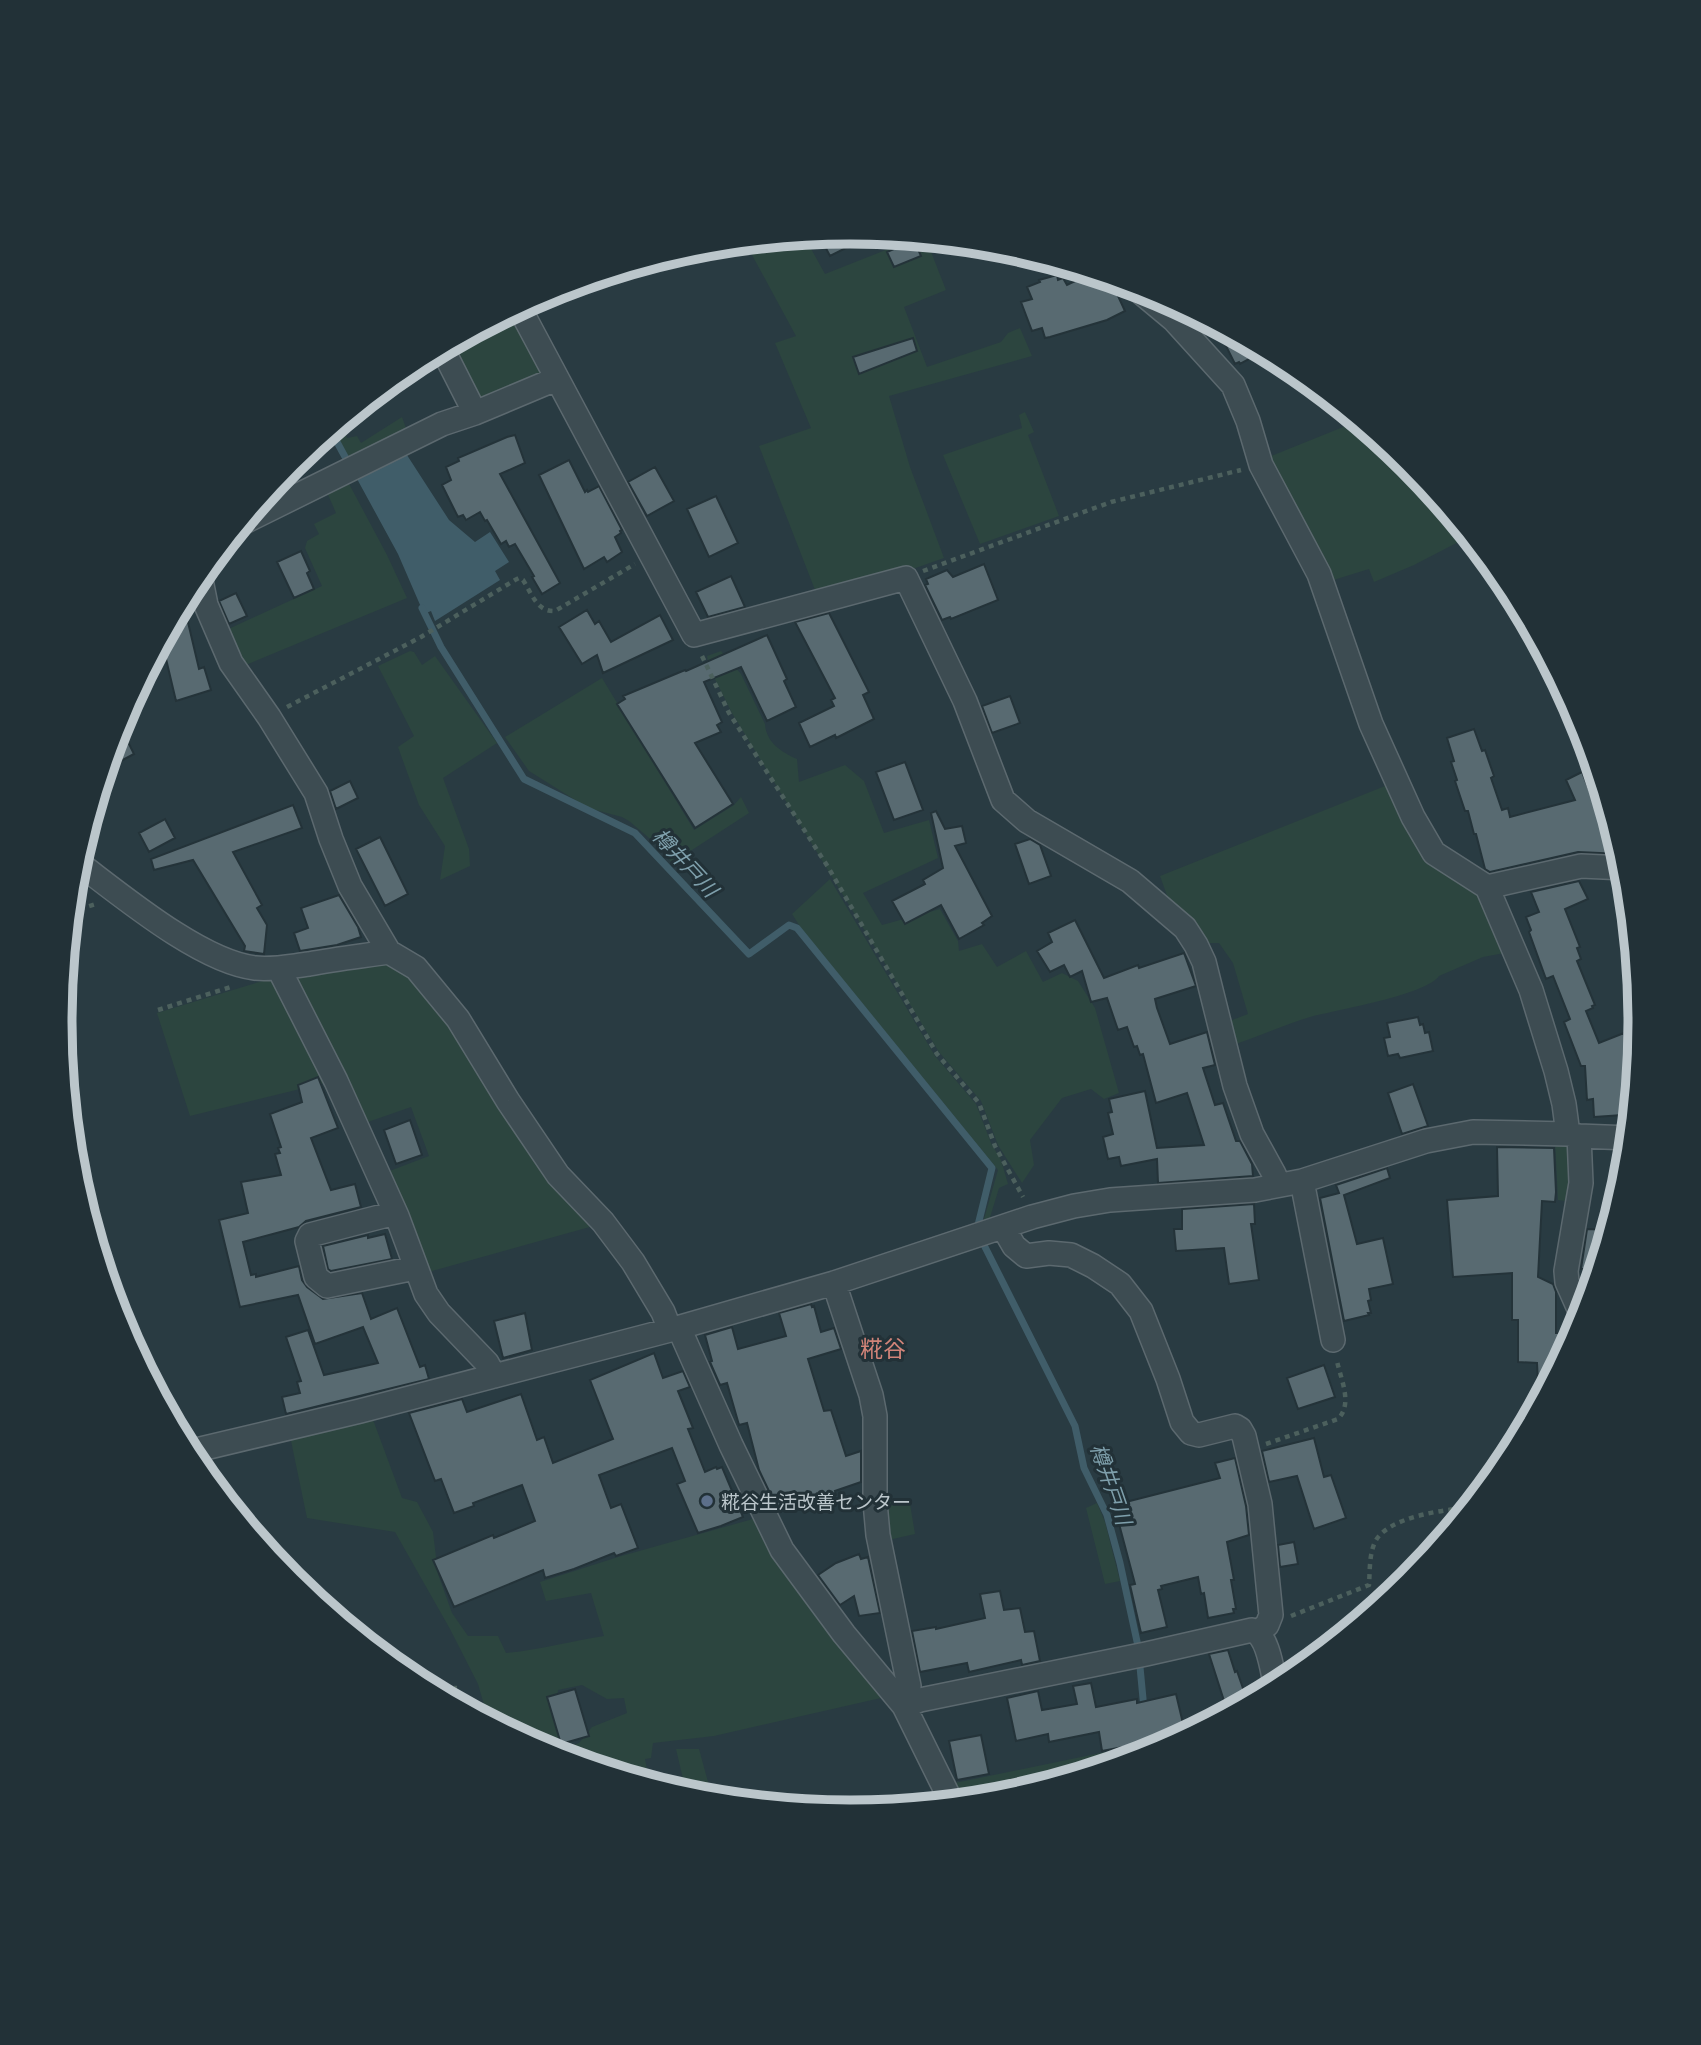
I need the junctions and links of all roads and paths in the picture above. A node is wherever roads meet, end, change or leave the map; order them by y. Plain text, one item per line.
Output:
1 (524, 316) edge
2 (1180, 317) edge
3 (447, 357) edge
4 (556, 379) junction
5 (475, 413) junction
6 (1261, 465) junction
7 (262, 513) edge
8 (651, 555) junction
9 (906, 579) junction
10 (203, 590) edge
11 (694, 635) junction
12 (269, 717) junction
13 (1613, 867) edge
14 (87, 870) edge
15 (1488, 887) junction
16 (388, 952) junction
17 (268, 969) junction
18 (158, 1010) dead end
19 (1574, 1135) junction
20 (1621, 1137) edge
21 (1302, 1181) junction
22 (1278, 1185) junction
23 (395, 1213) junction
24 (1032, 1217) junction
25 (1003, 1227) junction
26 (415, 1268) junction
27 (834, 1283) junction
28 (1577, 1304) edge
29 (675, 1329) junction
30 (1333, 1340) joint
31 (494, 1376) junction
32 (199, 1449) edge
33 (1247, 1450) junction
34 (1458, 1510) edge
35 (1263, 1629) junction
36 (1273, 1676) edge
37 (446, 1688) edge
38 (457, 1688) dead end
39 (904, 1706) junction
40 (948, 1795) edge

1 - 4 street
2 - 6 street
3 - 5 street
4 - 5 street
4 - 8 street
5 - 7 street
6 - 9 path
6 - 15 street
8 - 11 street
8 - 12 path
9 - 11 street
9 - 22 street
10 - 12 street
11 - 24 path
12 - 16 street
13 - 15 street
14 - 17 street
15 - 19 street
16 - 17 street
16 - 29 street
17 - 18 path
17 - 23 street
19 - 20 street
19 - 21 street
19 - 28 street
21 - 22 street
21 - 30 street
22 - 24 street
23 - 26 street
23 - 26 street
24 - 25 street
25 - 27 street
25 - 33 street
26 - 31 street
27 - 29 street
27 - 39 street
29 - 31 street
29 - 39 street
30 - 33 path
31 - 32 street
33 - 35 street
34 - 35 path
35 - 36 street
35 - 39 street
37 - 38 path
39 - 40 street

